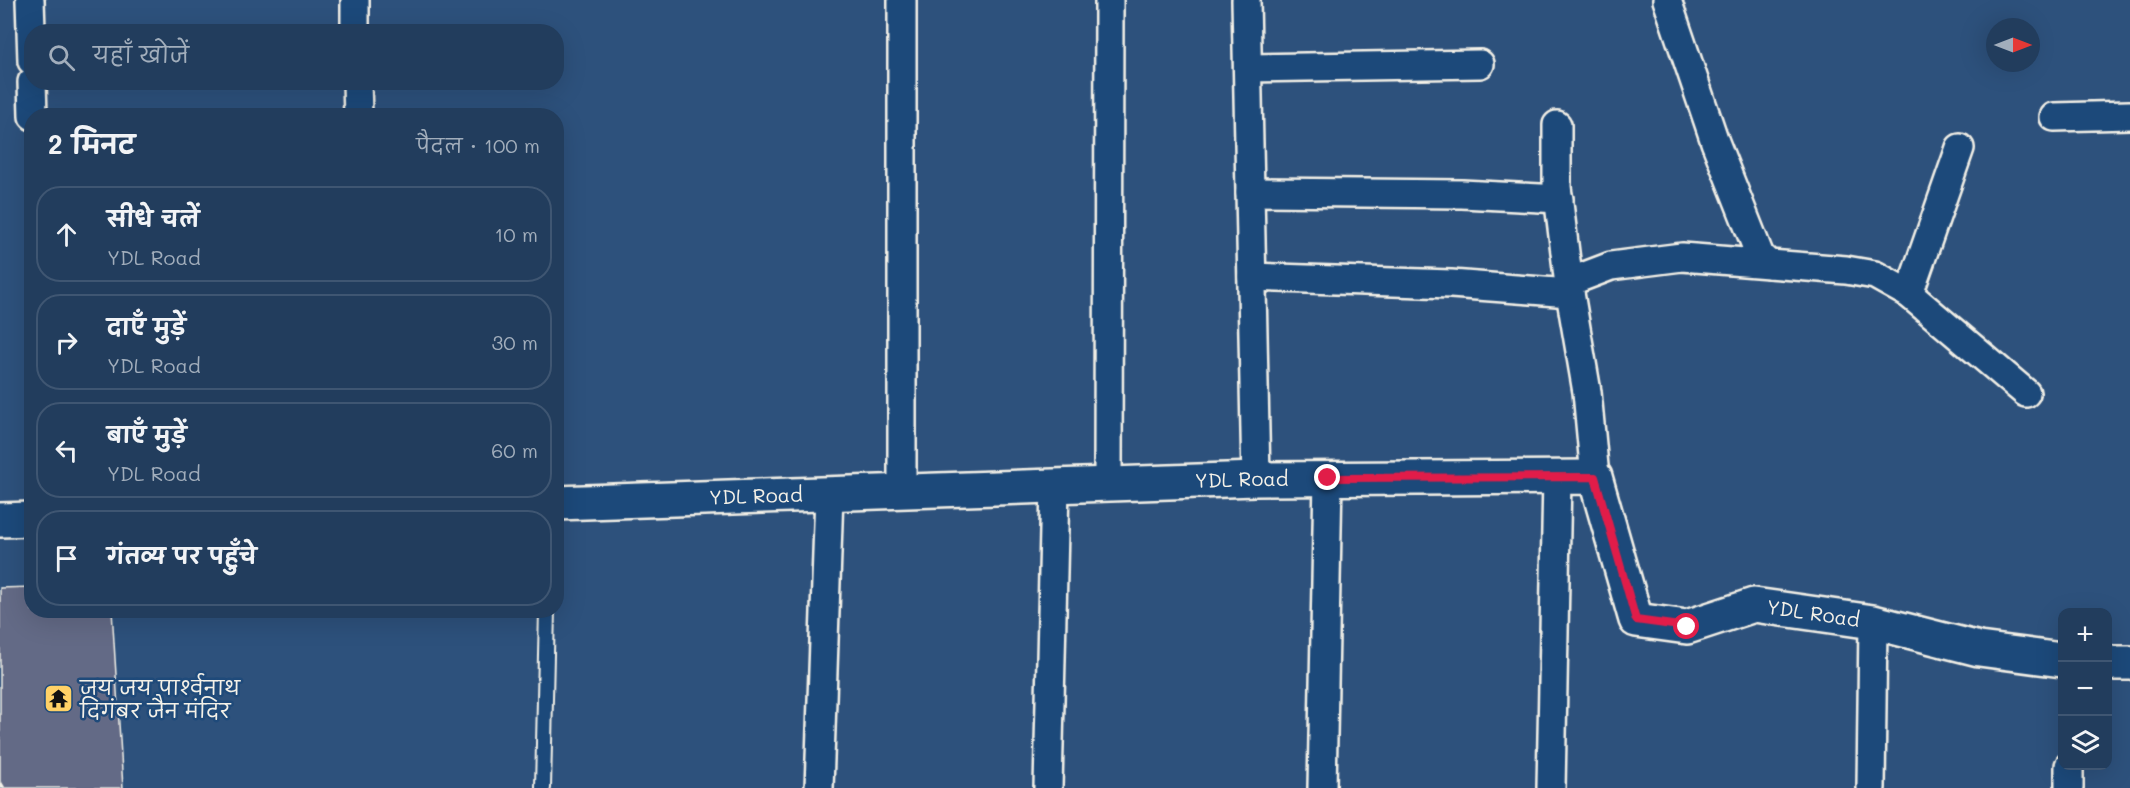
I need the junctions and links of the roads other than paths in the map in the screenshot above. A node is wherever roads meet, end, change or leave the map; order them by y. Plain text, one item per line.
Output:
1 (30, 0) edge
2 (355, 0) edge
3 (902, 0) edge
4 (1109, 0) edge
5 (1246, 0) edge
6 (1667, 0) edge
7 (31, 24) edge
8 (355, 24) edge
9 (1480, 64) dead end
10 (1249, 68) junction
11 (32, 90) edge
12 (357, 90) edge
13 (33, 108) edge
14 (358, 108) edge
15 (2130, 116) edge
16 (2054, 117) dead end
17 (1557, 125) dead end
18 (1960, 148) dead end
19 (1250, 192) junction
20 (1559, 199) junction
21 (1769, 264) junction
22 (1252, 277) junction
23 (1569, 288) junction
24 (1909, 294) junction
25 (2026, 393) dead end
26 (1557, 477) junction
27 (1595, 477) junction
28 (1328, 478) junction
29 (1256, 479) junction
30 (1108, 484) junction
31 (1055, 486) junction
32 (902, 491) junction
33 (829, 494) junction
34 (564, 503) edge
35 (24, 519) edge
36 (0, 520) edge
37 (547, 618) edge
38 (1873, 622) junction
39 (2058, 659) edge
40 (2112, 663) edge
41 (2130, 663) edge
42 (2069, 770) edge
43 (543, 788) edge
44 (819, 788) edge
45 (1048, 788) edge
46 (1322, 788) edge
47 (1551, 788) edge
48 (1871, 788) edge
49 (2069, 788) edge

1 - 7 street
2 - 8 street
3 - 32 street
4 - 30 street
5 - 10 street
6 - 21 street
9 - 10 street
10 - 19 street
11 - 13 street
12 - 14 street
15 - 16 street
17 - 20 street
18 - 24 street
19 - 20 street
19 - 22 street
20 - 23 street
21 - 23 street
21 - 24 street
22 - 23 street
22 - 29 street
23 - 27 street
24 - 25 street
26 - 27 street, YDL Road
26 - 28 street, YDL Road
26 - 47 street
27 - 38 street, YDL Road
28 - 29 street, YDL Road
28 - 46 street
29 - 30 street, YDL Road
30 - 31 street, YDL Road
31 - 32 street, YDL Road
31 - 45 street
32 - 33 street, YDL Road
33 - 34 street, YDL Road
33 - 44 street
35 - 36 street
37 - 43 lane
38 - 39 street, YDL Road
38 - 48 street
40 - 41 street
42 - 49 street

